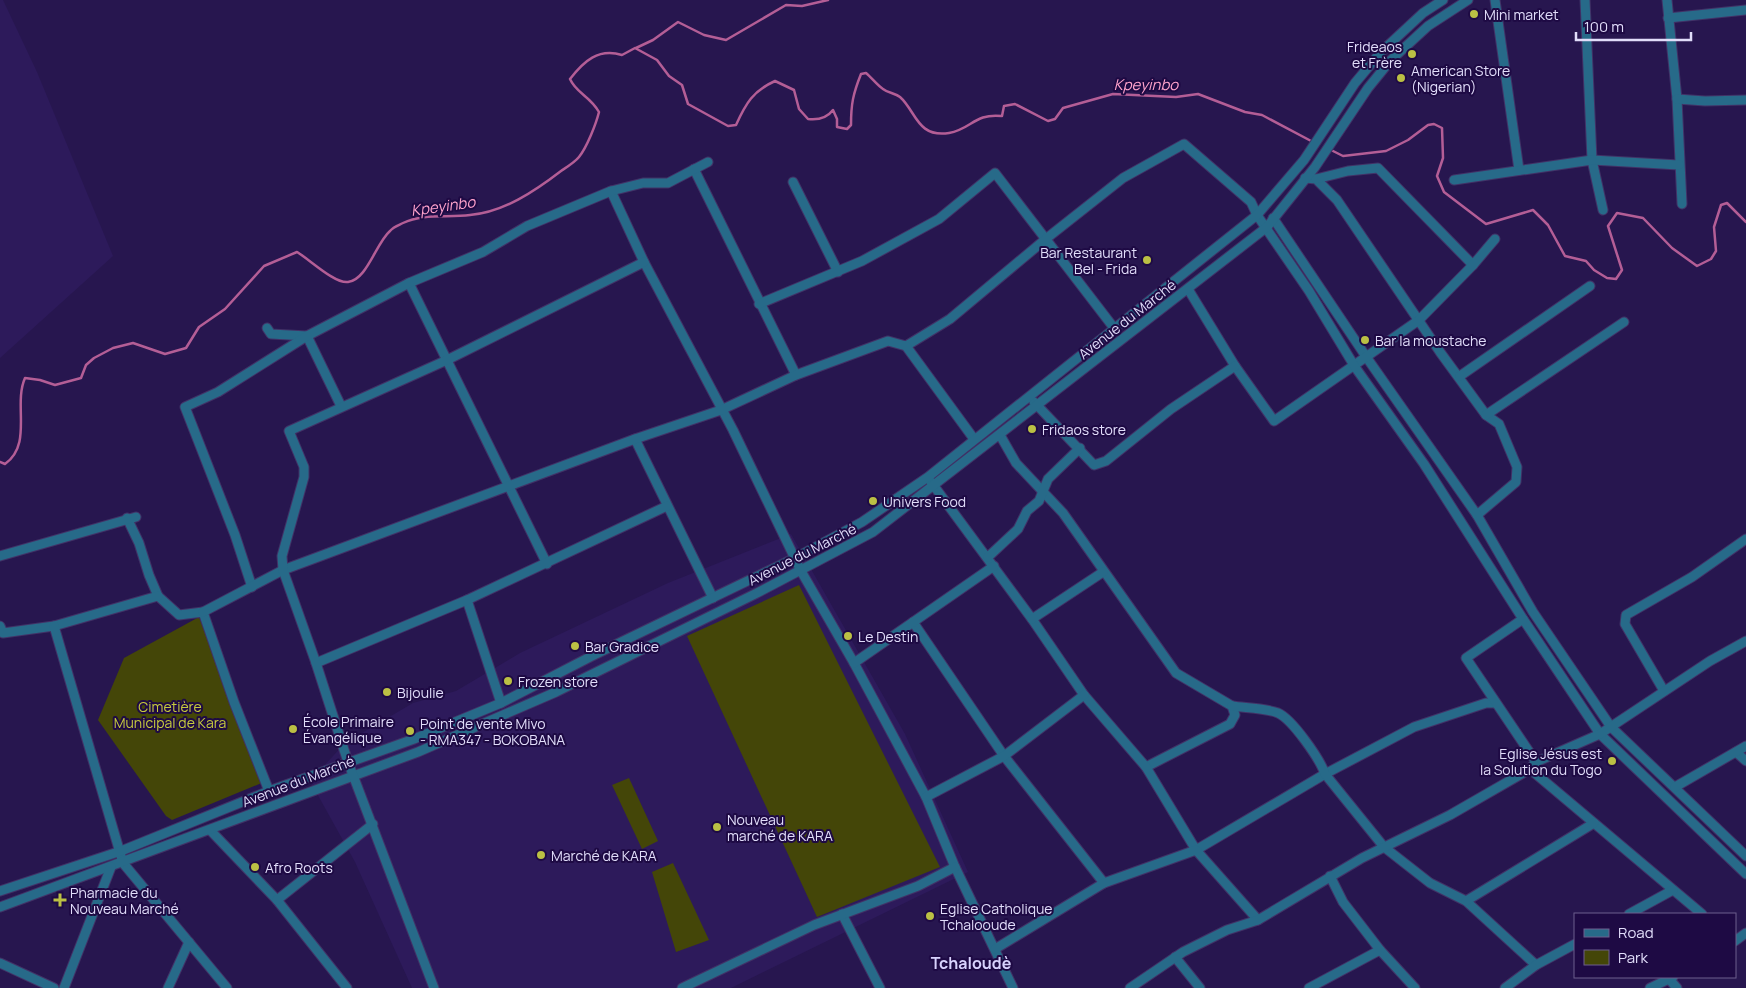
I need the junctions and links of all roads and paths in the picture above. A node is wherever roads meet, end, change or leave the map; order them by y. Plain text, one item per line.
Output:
1 (1443, 0) edge
2 (1468, 0) edge
3 (1495, 0) edge
4 (1585, 0) edge
5 (1667, 0) edge
6 (1746, 10) edge
7 (1668, 18) junction
8 (1678, 99) junction
9 (1746, 100) edge
10 (1592, 160) junction
11 (708, 162) dead end
12 (1679, 165) junction
13 (694, 169) junction
14 (1519, 170) junction
15 (1305, 178) junction
16 (1316, 179) junction
17 (1454, 180) dead end
18 (793, 182) dead end
19 (611, 191) junction
20 (1682, 204) dead end
21 (1602, 210) dead end
22 (1257, 215) junction
23 (1273, 218) junction
24 (1267, 227) junction
25 (1047, 238) junction
26 (1496, 238) dead end
27 (644, 262) junction
28 (1473, 265) junction
29 (838, 272) junction
30 (409, 284) junction
31 (1590, 286) dead end
32 (1188, 290) junction
33 (759, 304) junction
34 (1419, 320) junction
35 (1624, 322) dead end
36 (267, 328) dead end
37 (1114, 328) junction
38 (308, 336) junction
39 (906, 346) junction
40 (1367, 358) junction
41 (447, 360) junction
42 (1235, 366) junction
43 (1355, 366) junction
44 (796, 376) junction
45 (1460, 376) junction
46 (1030, 396) junction
47 (341, 406) junction
48 (1038, 407) junction
49 (721, 410) junction
50 (1486, 415) junction
51 (1000, 435) junction
52 (634, 439) junction
53 (974, 439) junction
54 (1080, 448) junction
55 (928, 477) junction
56 (509, 487) junction
57 (934, 487) junction
58 (1042, 490) junction
59 (667, 506) junction
60 (1477, 515) junction
61 (1746, 539) edge
62 (0, 556) edge
63 (988, 557) junction
64 (795, 558) junction
65 (547, 564) junction
66 (994, 566) junction
67 (282, 570) junction
68 (801, 571) junction
69 (1104, 572) junction
70 (252, 587) junction
71 (158, 596) junction
72 (713, 598) junction
73 (467, 600) junction
74 (203, 612) junction
75 (1032, 619) junction
76 (1523, 619) junction
77 (913, 622) junction
78 (0, 626) edge
79 (54, 626) junction
80 (1746, 641) edge
81 (854, 662) junction
82 (316, 663) junction
83 (550, 678) junction
84 (1664, 691) junction
85 (556, 692) junction
86 (1084, 695) junction
87 (501, 703) junction
88 (1495, 703) junction
89 (1232, 706) junction
90 (1611, 727) junction
91 (1600, 734) junction
92 (414, 739) junction
93 (1746, 746) edge
94 (418, 752) junction
95 (1736, 752) junction
96 (1004, 756) junction
97 (1746, 761) edge
98 (348, 762) junction
99 (1533, 765) junction
100 (1146, 767) junction
101 (1325, 774) junction
102 (353, 775) junction
103 (1676, 787) junction
104 (269, 791) junction
105 (926, 797) junction
106 (1594, 823) junction
107 (373, 824) junction
108 (210, 830) junction
109 (1384, 847) junction
110 (1196, 850) junction
111 (121, 851) junction
112 (1746, 856) edge
113 (123, 863) junction
114 (111, 867) junction
115 (955, 867) junction
116 (1746, 874) edge
117 (1330, 876) junction
118 (1104, 883) junction
119 (1673, 890) junction
120 (0, 891) edge
121 (277, 900) junction
122 (1466, 901) junction
123 (0, 907) edge
124 (1630, 913) edge
125 (1701, 913) edge
126 (842, 914) junction
127 (1258, 920) junction
128 (189, 942) junction
129 (1574, 945) edge
130 (995, 949) junction
131 (1380, 950) junction
132 (1175, 957) junction
133 (0, 964) edge
134 (1536, 965) junction
135 (1671, 978) edge
136 (879, 985) edge
137 (1512, 986) edge
138 (54, 988) edge
139 (64, 988) edge
140 (168, 988) edge
141 (226, 988) edge
142 (347, 988) edge
143 (434, 988) edge
144 (682, 988) edge
145 (868, 988) edge
146 (1013, 988) edge
147 (1130, 988) edge
148 (1200, 988) edge
149 (1309, 988) edge
150 (1415, 988) edge
151 (1650, 988) edge
152 (1677, 988) edge

1 - 22 street, Avenue du Marché
2 - 15 street, Avenue du Marché
3 - 14 street
4 - 10 street
5 - 7 street
6 - 7 street
7 - 8 street
8 - 9 street
8 - 12 street
10 - 12 street
10 - 14 street
10 - 21 street
11 - 13 street
12 - 20 street
13 - 19 street
13 - 33 street
14 - 17 street
15 - 16 street
15 - 23 street, Avenue du Marché
16 - 28 street
16 - 34 street
18 - 29 street
19 - 27 street
19 - 30 street
22 - 24 street
22 - 25 street
22 - 37 street, Avenue du Marché
23 - 24 street, Avenue du Marché
23 - 40 street
24 - 32 street, Avenue du Marché
24 - 43 street
25 - 29 street
25 - 37 street
25 - 39 street
26 - 28 street
27 - 41 street
27 - 49 street
28 - 34 street
29 - 33 street
30 - 38 street
30 - 41 street
31 - 45 street
32 - 42 street
32 - 48 street, Avenue du Marché
33 - 44 street
34 - 40 street
34 - 45 street
35 - 50 street
36 - 38 street
37 - 46 street, Avenue du Marché
38 - 47 street
38 - 70 street
39 - 44 street
39 - 53 street
40 - 43 street
40 - 60 street
41 - 47 street
41 - 56 street
42 - 43 street
42 - 54 street
43 - 76 street
44 - 49 street
45 - 50 street
46 - 48 street
46 - 53 street, Avenue du Marché
47 - 67 street
48 - 51 street, Avenue du Marché
48 - 54 street
49 - 52 street
49 - 64 street
50 - 60 street
51 - 57 street, Avenue du Marché
51 - 58 street
52 - 56 street
52 - 59 street
53 - 55 street, Avenue du Marché
54 - 58 street
55 - 57 street
55 - 64 street, Avenue du Marché
56 - 65 street
56 - 67 street
57 - 63 street
57 - 68 street, Avenue du Marché
58 - 63 street
58 - 69 street
59 - 65 street
59 - 72 street
60 - 90 street
61 - 84 street
62 - 71 street
63 - 66 street
64 - 68 street
64 - 72 street, Avenue du Marché
65 - 73 street
66 - 75 street
66 - 77 street
67 - 70 street
67 - 82 street
68 - 81 street
68 - 85 street, Avenue du Marché
69 - 75 street
69 - 89 street
70 - 74 street
71 - 74 street
71 - 79 street
72 - 83 street, Avenue du Marché
73 - 82 street
73 - 87 street
74 - 104 street
75 - 86 street
76 - 88 street
76 - 91 street
77 - 81 street
77 - 96 street
78 - 79 street
79 - 111 street
80 - 84 street
81 - 105 street
82 - 98 street
83 - 85 street
83 - 87 street, Avenue du Marché
84 - 90 street
85 - 94 street, Avenue du Marché
86 - 96 street
86 - 100 street
87 - 92 street, Avenue du Marché
88 - 99 street
88 - 101 street
89 - 100 street
89 - 101 street
90 - 91 street
90 - 103 street
91 - 99 street
91 - 116 street
92 - 94 street
92 - 98 street, Avenue du Marché
93 - 95 street
94 - 102 street, Avenue du Marché
95 - 97 street
95 - 103 street
96 - 105 street
96 - 118 street
98 - 102 street
98 - 104 street, Avenue du Marché
99 - 106 street
99 - 109 street
100 - 110 street
101 - 109 street
101 - 110 street
102 - 107 street
102 - 108 street, Avenue du Marché
103 - 112 street
104 - 111 street, Avenue du Marché
105 - 115 street
106 - 119 street
106 - 122 street
107 - 121 street
107 - 143 street
108 - 113 street, Avenue du Marché
108 - 121 street
109 - 117 street
109 - 122 street
110 - 118 street
110 - 127 street
111 - 113 street
111 - 120 street, Avenue du Marché
113 - 114 street, Avenue du Marché
113 - 128 street
114 - 123 street, Avenue du Marché
114 - 139 street
115 - 126 street
115 - 130 street
117 - 127 street
117 - 131 street
118 - 130 street
119 - 124 street
119 - 125 street
121 - 142 street
122 - 134 street
126 - 136 street
126 - 144 street
127 - 132 street
128 - 140 street
128 - 141 street
129 - 134 street
130 - 146 street
131 - 149 street
131 - 150 street
132 - 147 street
132 - 148 street
133 - 138 street
134 - 137 street
135 - 151 street
135 - 152 street
136 - 145 street

